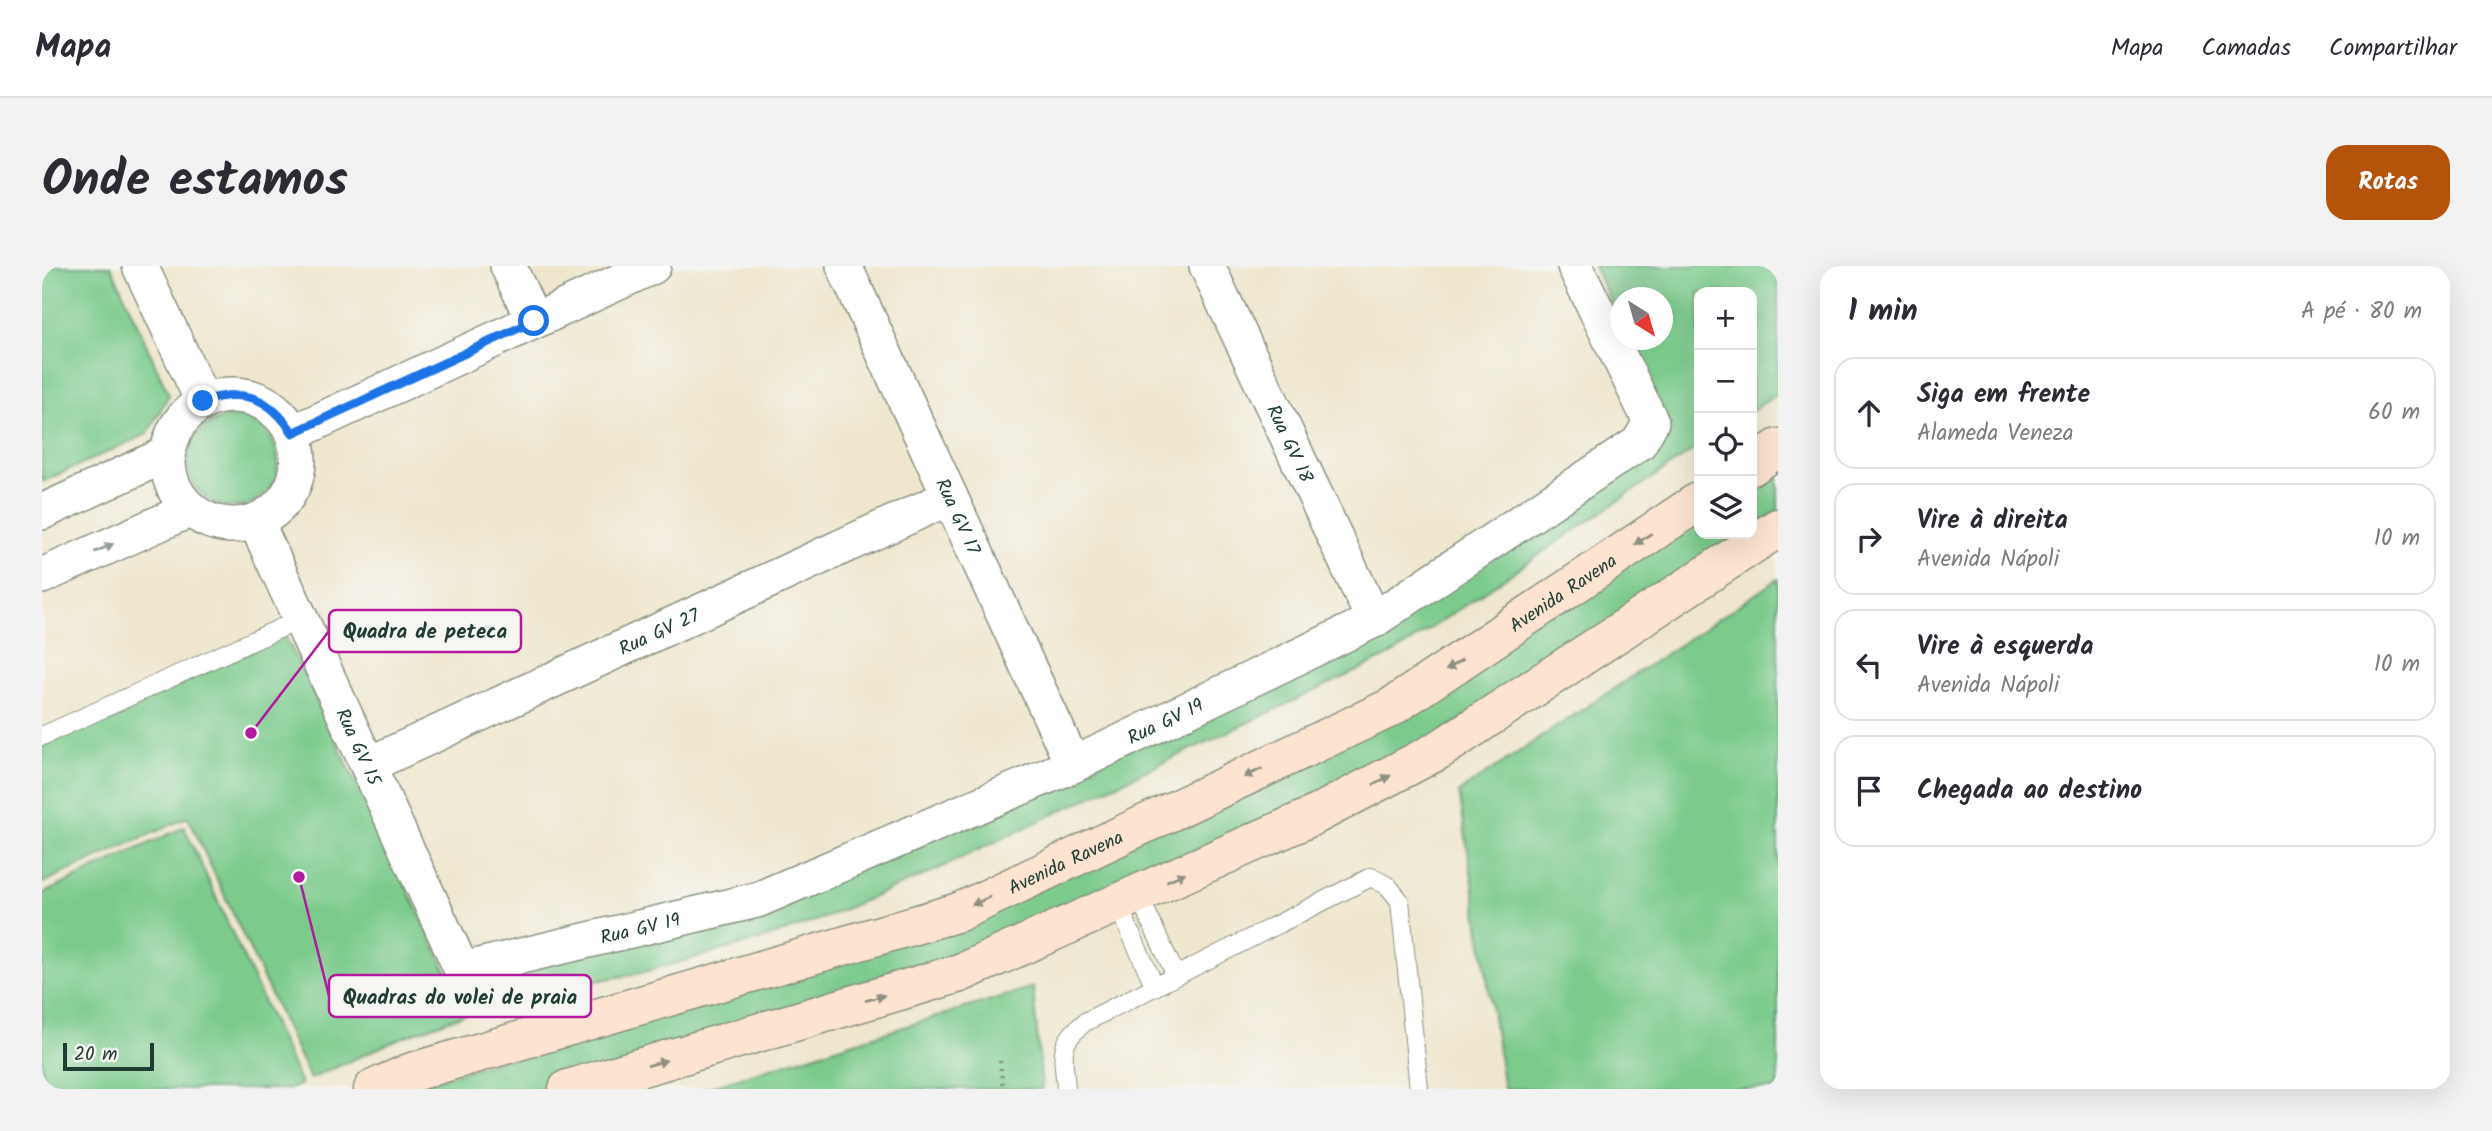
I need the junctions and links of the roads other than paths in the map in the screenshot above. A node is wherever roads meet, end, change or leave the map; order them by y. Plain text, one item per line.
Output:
1 (141, 266) edge
2 (508, 266) edge
3 (653, 266) edge
4 (844, 266) edge
5 (1207, 266) edge
6 (1575, 266) edge
7 (534, 321) junction
8 (203, 401) junction
9 (293, 433) junction
10 (1778, 448) edge
11 (167, 454) junction
12 (1757, 463) edge
13 (950, 497) junction
14 (1694, 504) edge
15 (189, 510) junction
16 (42, 512) edge
17 (256, 522) junction
18 (1778, 528) edge
19 (42, 576) edge
20 (301, 619) junction
21 (1374, 620) junction
22 (42, 736) edge
23 (368, 765) junction
24 (1073, 765) junction
25 (1128, 899) junction
26 (462, 970) joint
27 (1176, 976) junction
28 (1155, 987) junction
29 (373, 1089) edge
30 (568, 1089) edge
31 (1066, 1089) edge
32 (1419, 1089) edge

1 - 8 street
2 - 7 street
3 - 7 street
4 - 13 street, Rua GV 17
5 - 21 street, Rua GV 18
6 - 21 street, Rua GV 19
7 - 9 street
8 - 9 street
8 - 11 street
9 - 17 street
10 - 12 main road
11 - 15 street
11 - 16 street
13 - 23 street, Rua GV 27
13 - 24 street, Rua GV 17
14 -> 29 main road, Avenida Ravena
15 - 17 street
19 -> 15 street
17 - 20 street, Rua GV 15
25 -> 18 main road
20 - 22 lane
20 - 23 street, Rua GV 15
21 - 24 street, Rua GV 19
23 - 26 street, Rua GV 15
24 - 26 street, Rua GV 19
25 - 27 lane
25 - 28 lane
30 -> 25 main road
27 - 28 lane
27 - 32 lane
28 - 31 lane

